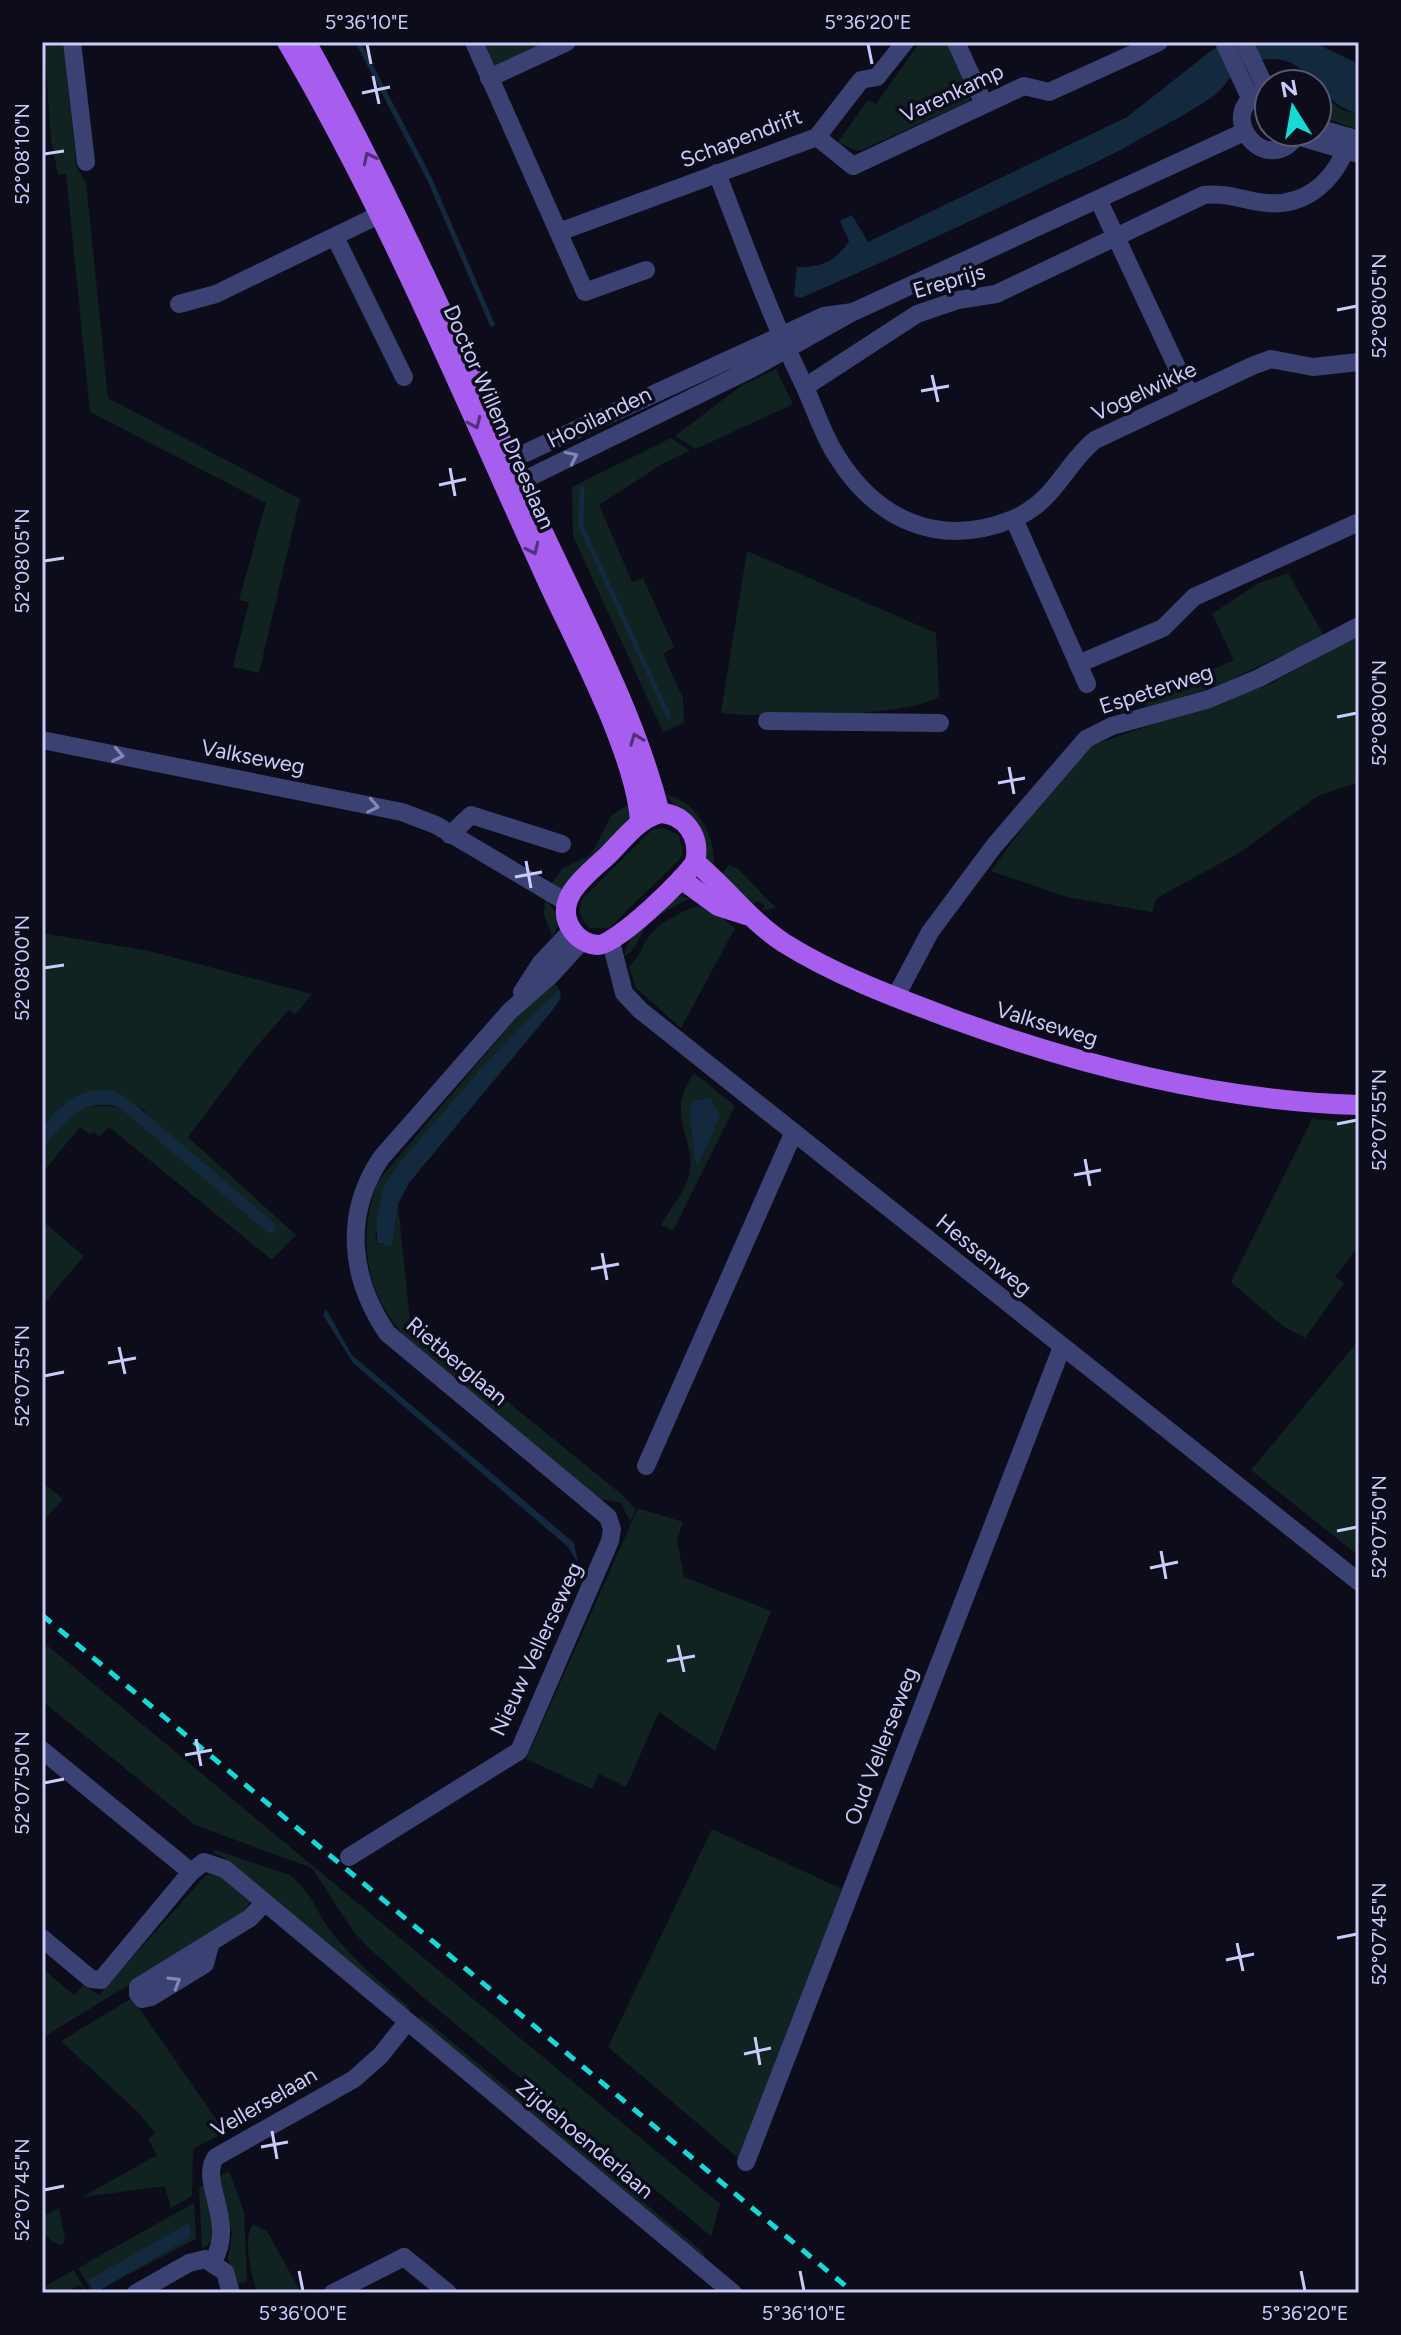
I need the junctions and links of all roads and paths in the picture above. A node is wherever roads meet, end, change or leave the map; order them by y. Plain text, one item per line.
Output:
1 (72, 42) edge
2 (287, 42) edge
3 (306, 42) edge
4 (474, 42) edge
5 (567, 42) edge
6 (905, 42) edge
7 (956, 42) edge
8 (1159, 42) edge
9 (1224, 42) edge
10 (1244, 42) edge
11 (1255, 68) edge
12 (489, 78) junction
13 (1253, 88) edge
14 (1253, 103) edge
15 (984, 104) junction
16 (1244, 132) junction
17 (1333, 135) edge
18 (817, 137) junction
19 (1333, 141) edge
20 (1253, 142) edge
21 (1354, 145) edge
22 (86, 162) dead end
23 (717, 173) junction
24 (1099, 201) junction
25 (386, 212) junction
26 (559, 232) junction
27 (335, 237) junction
28 (1117, 238) junction
29 (646, 270) dead end
30 (179, 304) dead end
31 (784, 344) junction
32 (1359, 362) edge
33 (404, 377) dead end
34 (805, 387) junction
35 (1190, 395) junction
36 (510, 473) junction
37 (1014, 519) junction
38 (1359, 522) edge
39 (1359, 626) edge
40 (1078, 664) junction
41 (1087, 684) dead end
42 (767, 721) dead end
43 (940, 723) dead end
44 (42, 740) edge
45 (660, 813) junction
46 (640, 823) junction
47 (450, 835) junction
48 (562, 844) dead end
49 (695, 862) junction
50 (681, 879) junction
51 (566, 902) junction
52 (746, 915) junction
53 (577, 935) junction
54 (611, 942) junction
55 (895, 998) junction
56 (1359, 1105) edge
57 (793, 1134) junction
58 (1062, 1347) junction
59 (646, 1466) dead end
60 (608, 1517) joint
61 (1359, 1582) edge
62 (42, 1750) edge
63 (349, 1857) dead end
64 (191, 1872) junction
65 (264, 1903) junction
66 (42, 1938) edge
67 (210, 1945) dead end
68 (407, 2022) junction
69 (746, 2162) dead end
70 (213, 2261) junction
71 (445, 2292) edge
72 (136, 2293) edge
73 (231, 2293) edge
74 (333, 2293) edge
75 (733, 2293) edge

1 - 22 street
2 - 25 main road, Doctor Willem Dreeslaan
25 -> 3 main road, Doctor Willem Dreeslaan
4 - 12 street
5 - 12 street
6 - 18 street, Schapendrift
7 - 15 street
8 - 15 street, Varenkamp
9 - 13 street
10 - 11 street
12 - 26 street
14 - 16 street
15 - 18 street, Varenkamp
16 - 20 street
16 - 24 street, Hooilanden
17 - 21 street
18 - 23 street, Schapendrift
19 - 21 street
21 - 28 street, Ereprijs
23 - 26 street, Schapendrift
23 - 31 street, Vogelwikke
24 - 28 street
24 - 31 street, Hooilanden
25 - 27 street
25 - 36 main road, Doctor Willem Dreeslaan
26 - 29 street
27 - 30 street
27 - 33 street
28 - 34 street, Ereprijs
28 - 35 street
31 - 34 street, Vogelwikke
31 - 36 street, Hooilanden
32 - 35 street, Vogelwikke
34 - 37 street, Vogelwikke
35 - 37 street, Vogelwikke
45 -> 36 main road, Doctor Willem Dreeslaan
36 -> 46 main road, Doctor Willem Dreeslaan
37 - 40 street
38 - 40 street
39 - 55 street, Espeterweg
40 - 41 street
42 - 43 street
44 -> 47 street, Valkseweg
45 - 46 main road
45 - 49 main road
46 - 51 main road
47 - 48 street
47 - 51 street, Valkseweg
49 - 50 main road
49 - 52 main road, Valkseweg
50 - 52 main road, Valkseweg
50 - 54 main road
51 - 53 main road
52 - 55 main road, Valkseweg
53 - 54 main road
53 - 60 street, Rietberglaan
54 - 57 street, Hessenweg
55 - 56 main road, Valkseweg
57 - 58 street, Hessenweg
57 - 59 street
58 - 61 street, Hessenweg
58 - 69 street, Oud Vellerseweg
60 - 63 street, Nieuw Vellerseweg
62 - 64 street
64 - 65 street, Zijdehoenderlaan
64 - 66 street
65 - 67 street
65 - 68 street, Zijdehoenderlaan
68 - 70 street, Vellerselaan
68 - 75 street, Zijdehoenderlaan
70 - 72 street
70 - 73 street
71 - 74 street

